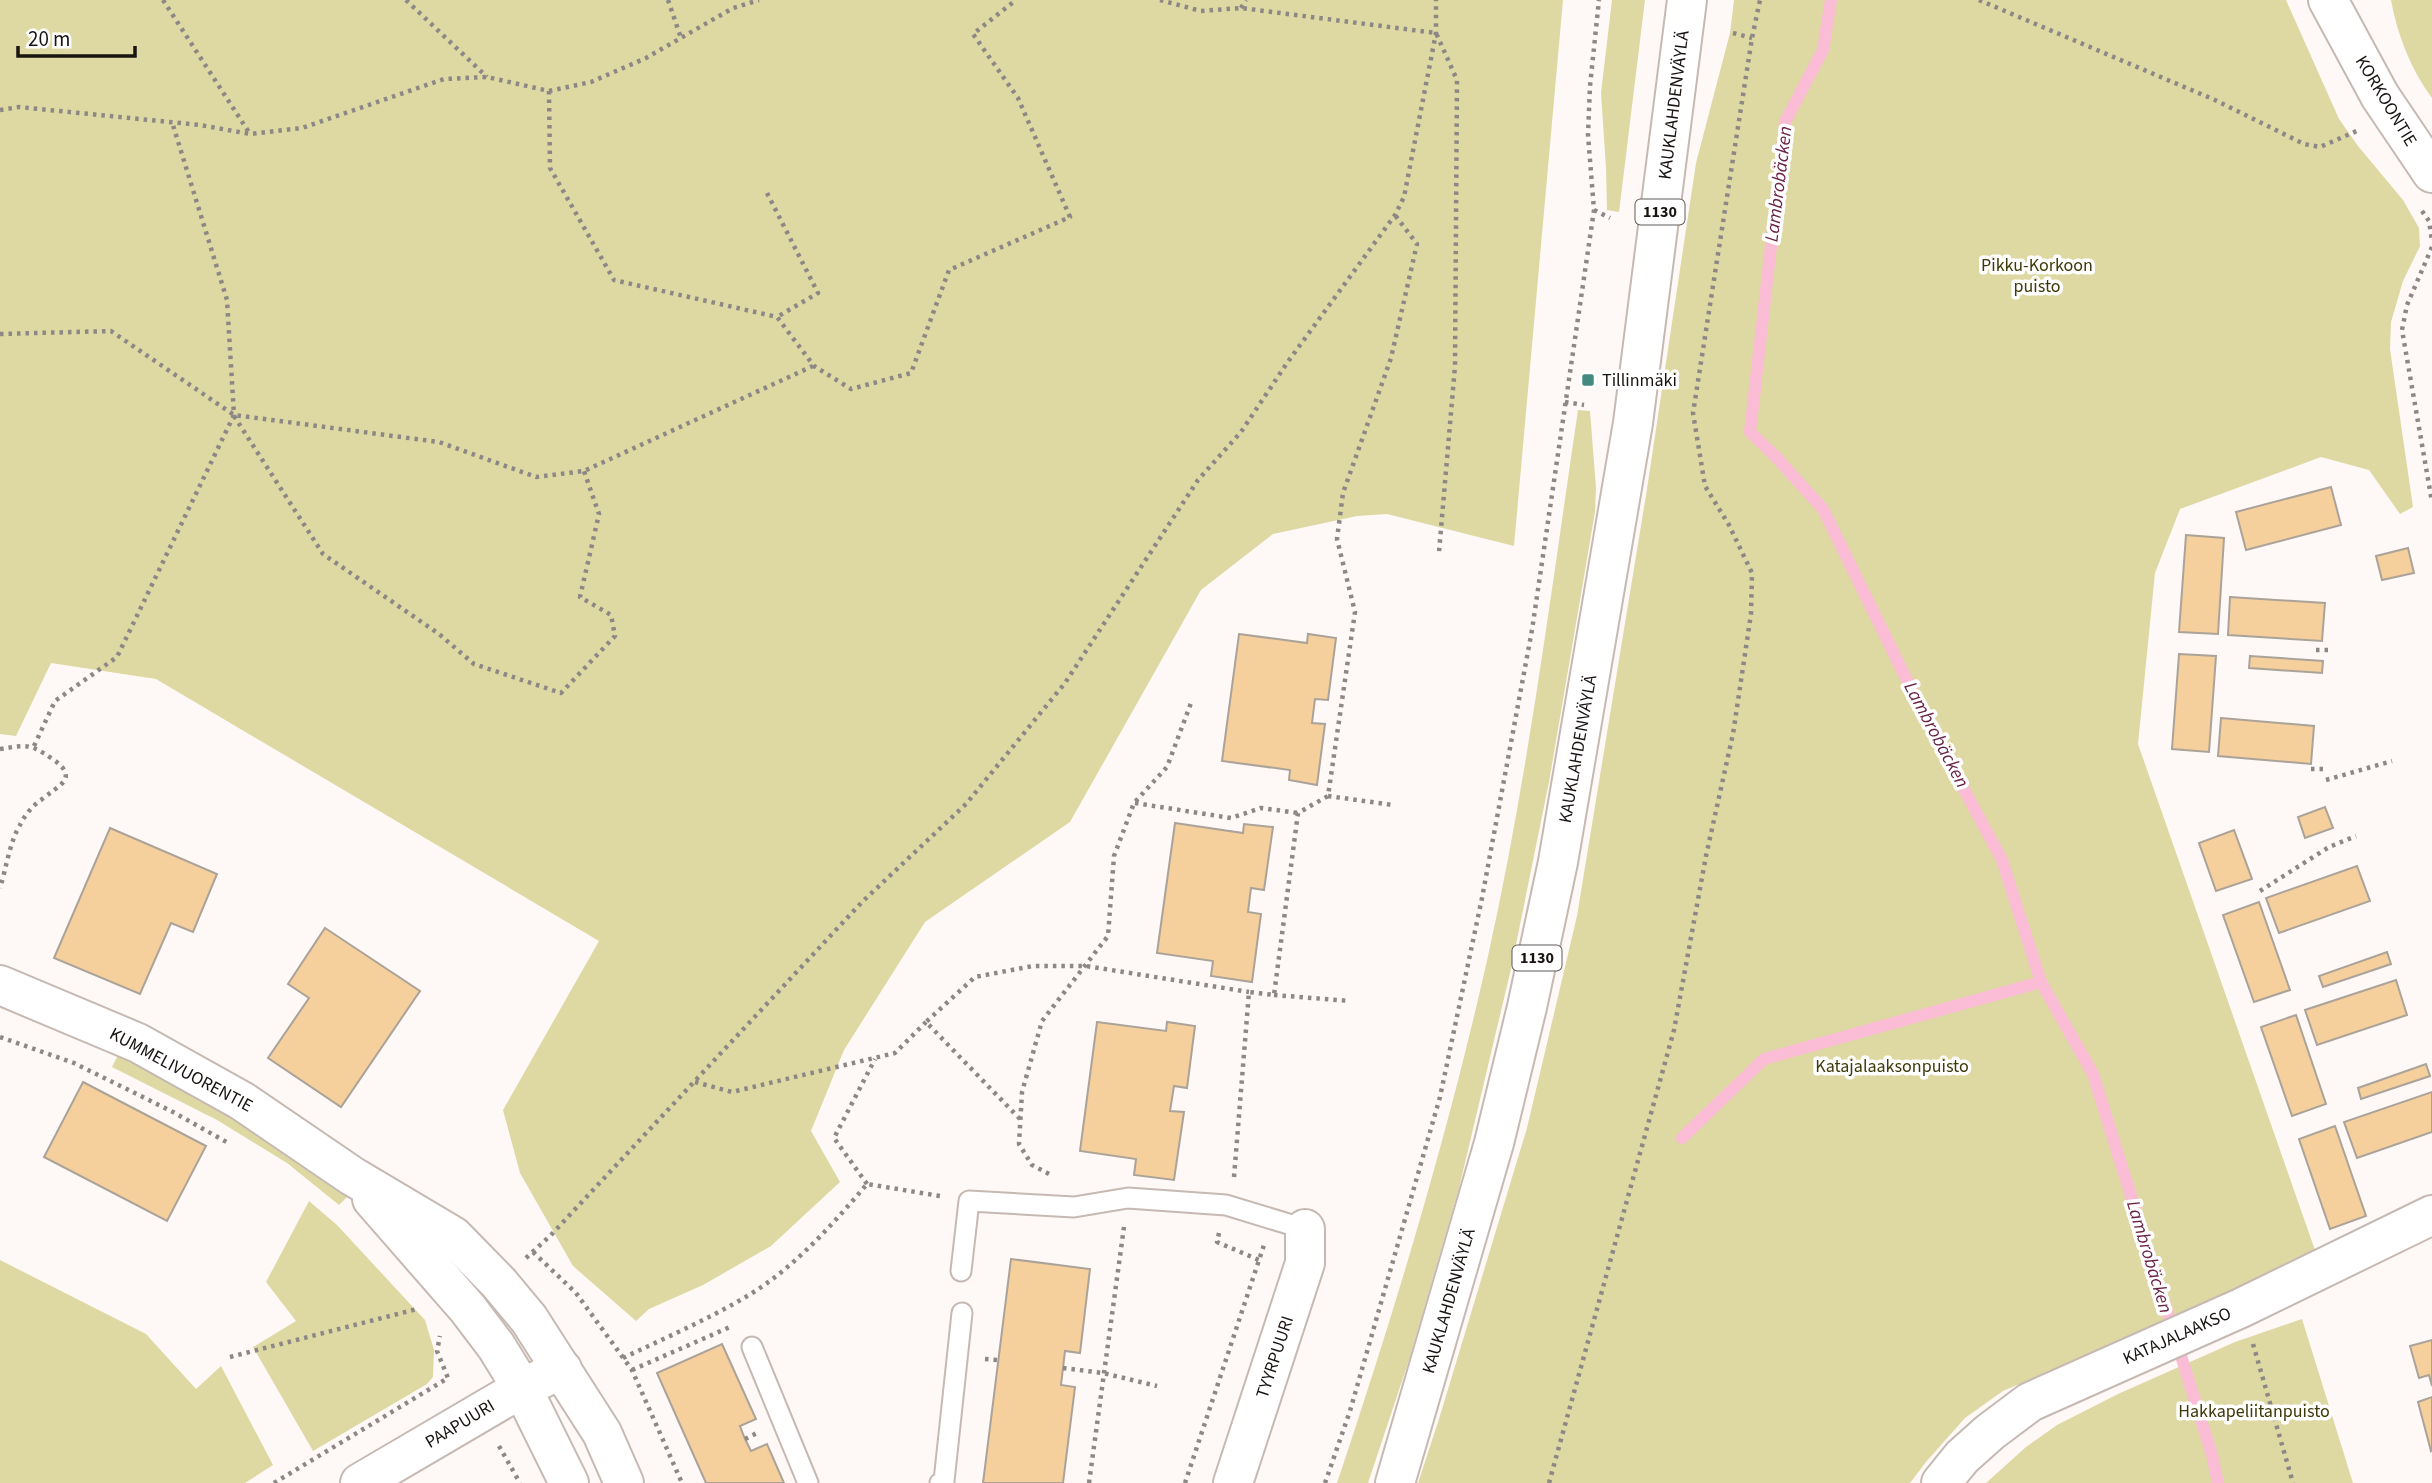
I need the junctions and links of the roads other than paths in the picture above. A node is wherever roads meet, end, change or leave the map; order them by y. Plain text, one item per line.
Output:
1 (1687, 0) edge
2 (2340, 9) edge
3 (2432, 173) edge
4 (0, 985) edge
5 (352, 1175) junction
6 (2432, 1215) edge
7 (1289, 1224) joint
8 (961, 1271) dead end
9 (962, 1313) dead end
10 (752, 1347) road end
11 (562, 1369) junction
12 (522, 1388) junction
13 (360, 1483) edge
14 (569, 1483) edge
15 (624, 1483) edge
16 (808, 1483) edge
17 (940, 1483) edge
18 (1233, 1483) edge
19 (1395, 1483) edge
20 (1941, 1483) edge

1 - 19 street, KAUKLAHDENVÄYLÄ / 1130
2 - 3 street, KORKOONTIE
4 - 5 street, KUMMELIVUORENTIE
5 - 11 street, KUMMELIVUORENTIE
5 - 12 street, KUMMELIVUORENTIE
6 - 20 street, KATAJALAAKSO
7 - 8 lane
7 - 18 street, TYYRPUURI
9 - 17 lane
10 - 16 lane
11 - 12 street, PAAPUURI
11 - 15 street, KUMMELIVUORENTIE
12 - 13 street, PAAPUURI
12 - 14 street, KUMMELIVUORENTIE

